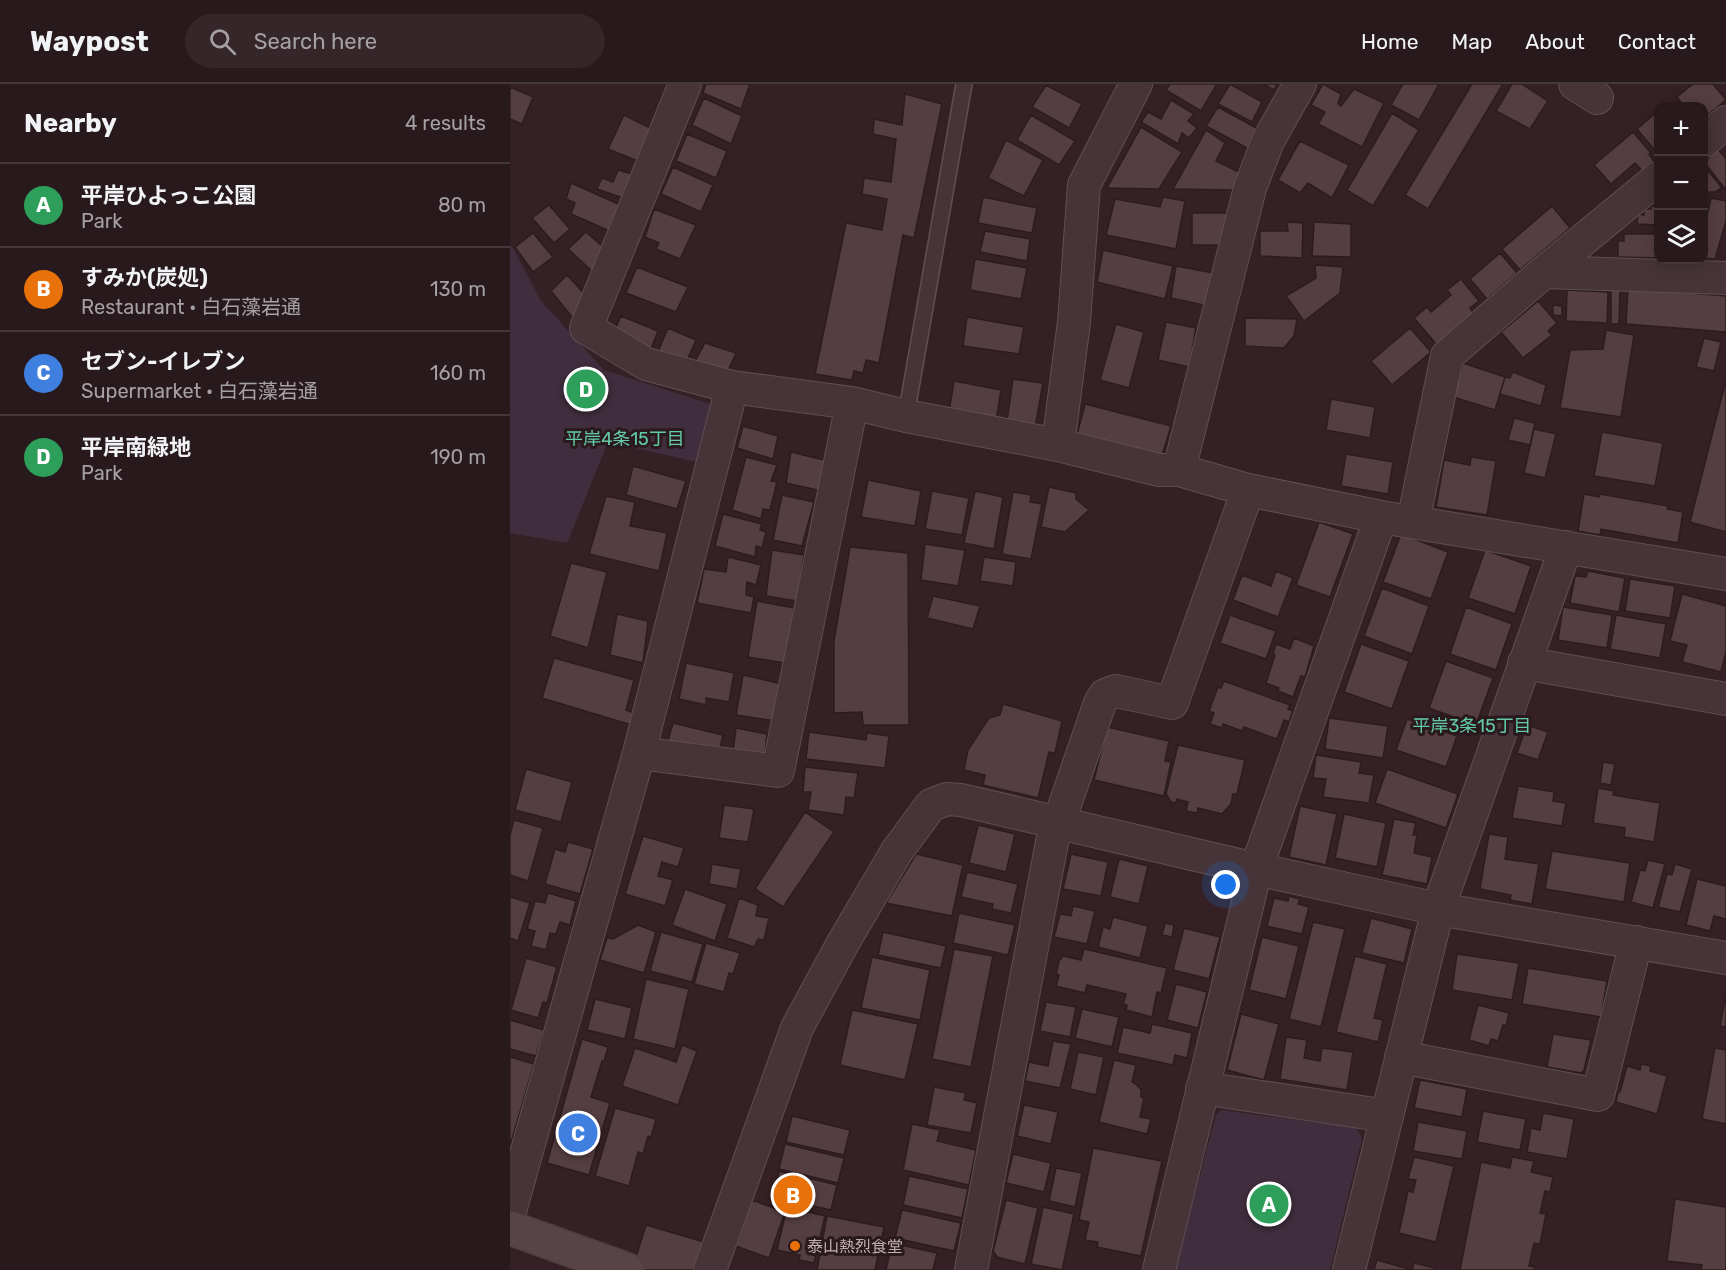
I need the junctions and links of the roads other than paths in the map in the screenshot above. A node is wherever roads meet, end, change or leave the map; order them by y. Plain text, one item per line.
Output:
1 (685, 84) edge
2 (964, 84) edge
3 (1136, 84) edge
4 (1300, 84) edge
5 (1726, 122) edge
6 (1708, 138) edge
7 (1654, 182) edge
8 (1544, 272) junction
9 (1726, 278) edge
10 (732, 387) junction
11 (852, 403) junction
12 (906, 416) junction
13 (1058, 445) junction
14 (1179, 470) junction
15 (1248, 490) junction
16 (1381, 517) junction
17 (1413, 522) junction
18 (1566, 547) junction
19 (1726, 574) edge
20 (1524, 663) junction
21 (1726, 699) edge
22 (639, 753) junction
23 (1059, 824) junction
24 (1257, 869) junction
25 (1438, 909) junction
26 (1636, 942) junction
27 (1726, 958) edge
28 (1401, 1057) junction
29 (1202, 1088) junction
30 (1387, 1116) junction
31 (510, 1211) edge
32 (510, 1228) edge
33 (621, 1269) edge
34 (710, 1270) edge
35 (971, 1270) edge
36 (1159, 1270) edge
37 (1349, 1270) edge

1 - 10 street
2 - 12 lane
3 - 13 street
4 - 14 street
5 - 6 street
7 - 8 street
8 - 9 street
8 - 17 street
10 - 11 street
10 - 22 street
11 - 12 street
11 - 22 street
12 - 13 street
13 - 14 street
14 - 15 street
15 - 16 street
15 - 23 street
16 - 17 street
16 - 24 street
17 - 18 street
18 - 19 street
18 - 20 street
20 - 21 street
20 - 25 street
22 - 31 street
23 - 24 street
23 - 34 street
23 - 35 street
24 - 25 street
24 - 29 street
25 - 26 street
25 - 28 street
26 - 27 street
26 - 28 street
28 - 30 street
29 - 30 street
29 - 36 street
30 - 37 street
32 - 33 main road

